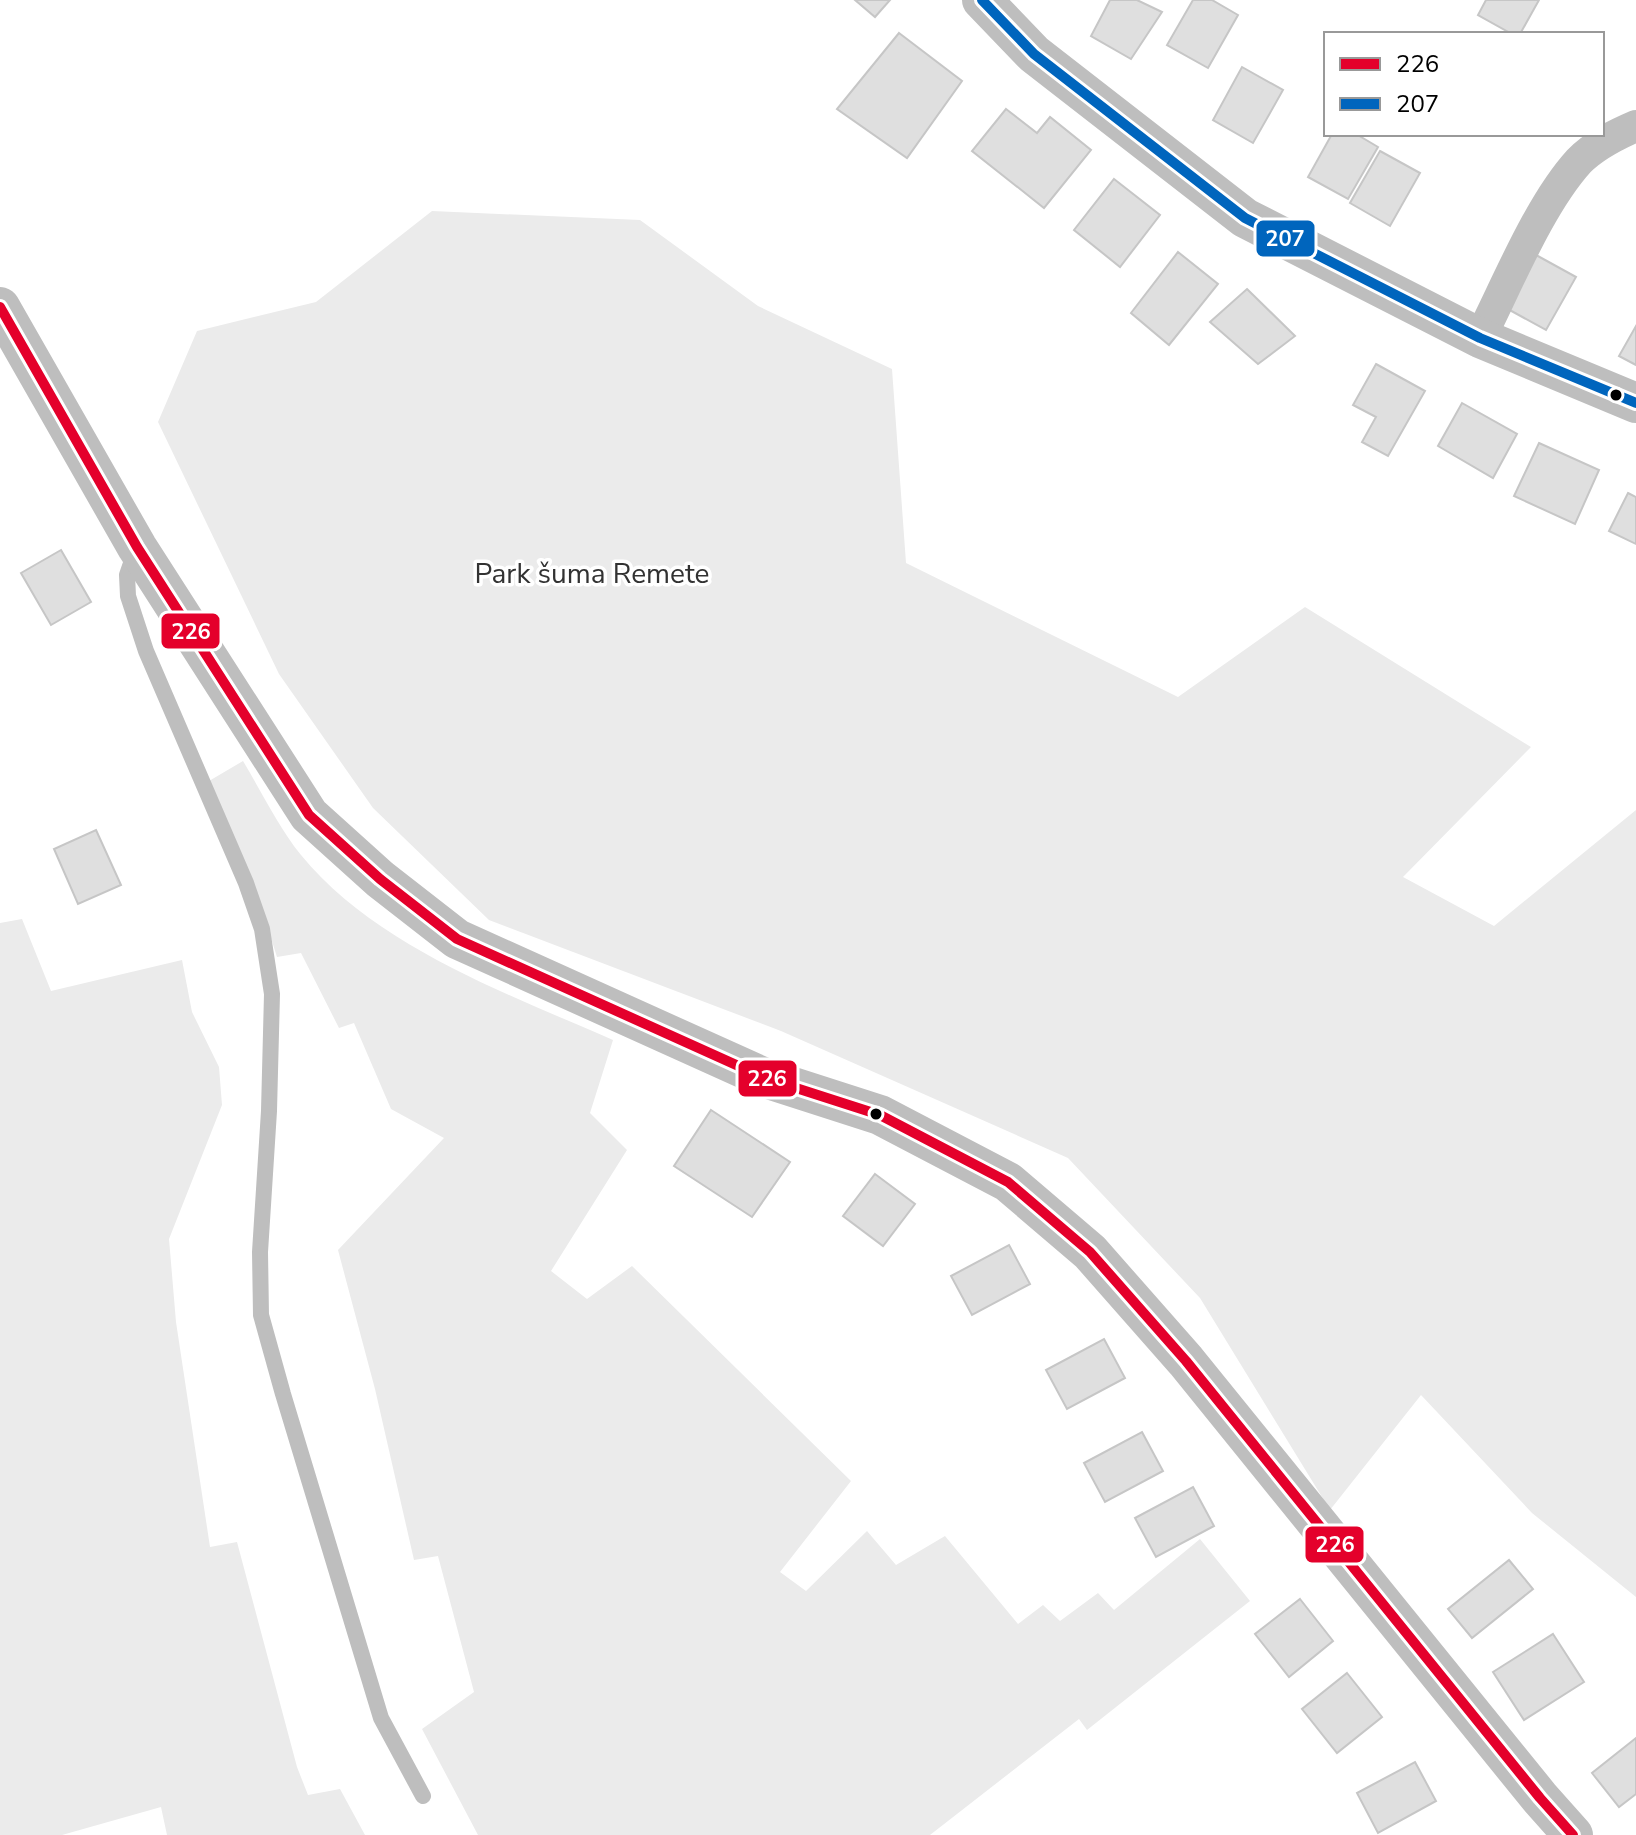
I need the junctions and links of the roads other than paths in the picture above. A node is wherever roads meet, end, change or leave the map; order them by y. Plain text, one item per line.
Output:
1 (982, 0) edge
2 (1636, 126) edge
3 (0, 307) edge
4 (1480, 338) junction
5 (1636, 403) edge
6 (137, 547) junction
7 (423, 1796) dead end
8 (1573, 1835) edge

1 - 4 street
2 - 4 street
3 - 6 street
4 - 5 street
6 - 7 lane
6 - 8 street

